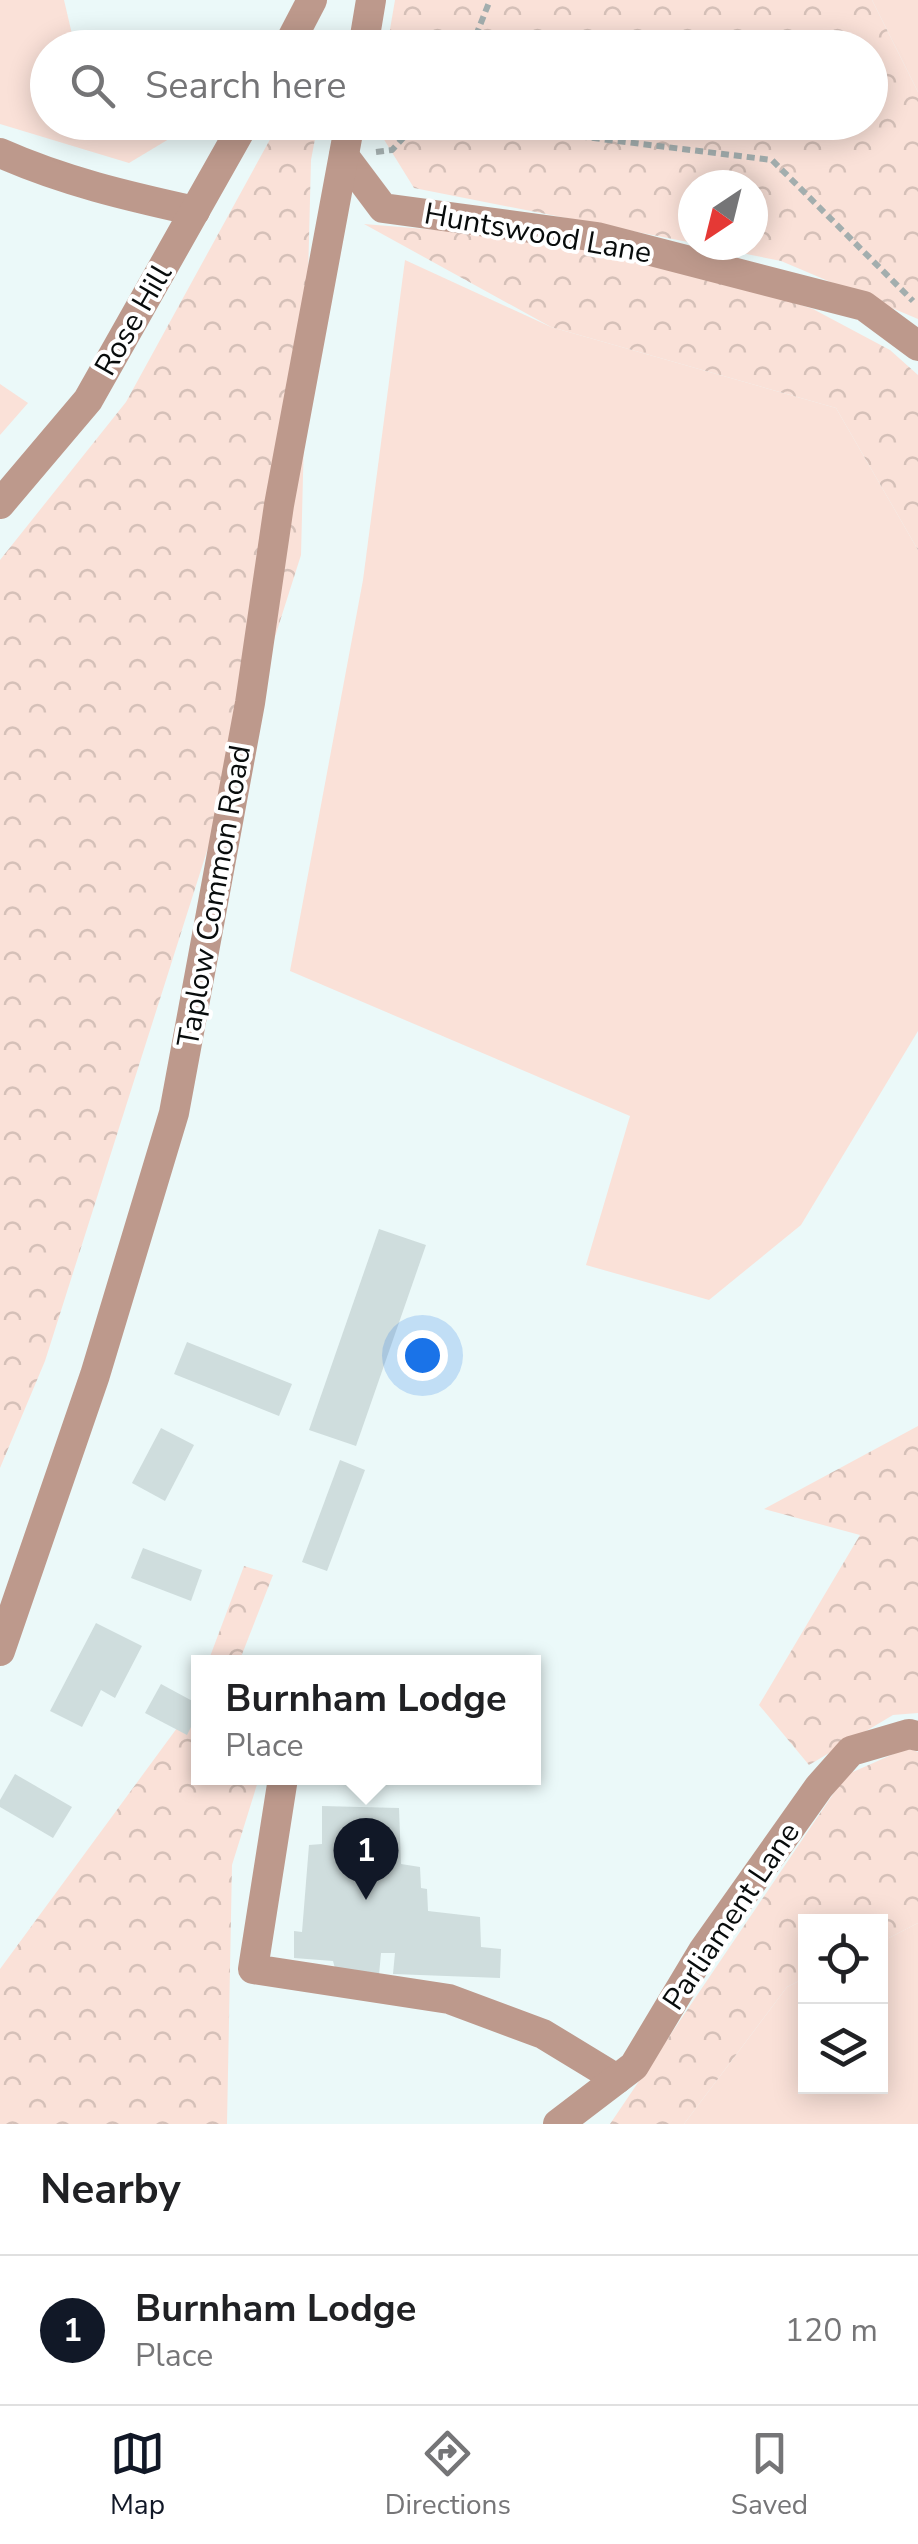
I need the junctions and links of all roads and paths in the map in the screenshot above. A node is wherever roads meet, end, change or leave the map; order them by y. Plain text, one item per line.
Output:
1 (312, 0) edge
2 (371, 0) edge
3 (490, 0) edge
4 (296, 30) edge
5 (366, 30) edge
6 (478, 30) edge
7 (235, 140) edge
8 (347, 140) edge
9 (401, 140) edge
10 (609, 140) edge
11 (392, 150) dead end
12 (0, 153) edge
13 (344, 156) junction
14 (195, 211) junction
15 (918, 306) edge
16 (918, 346) edge
17 (0, 504) edge
18 (0, 1650) edge
19 (918, 1736) edge
20 (282, 1785) edge
21 (616, 2079) junction
22 (558, 2124) edge

1 - 4 street
2 - 5 street
3 - 6 path
7 - 14 street, Rose Hill
8 - 13 street, Taplow Common Road
9 - 11 path
10 - 15 path
12 - 14 street
13 - 16 street, Huntswood Lane
13 - 18 street, Taplow Common Road
14 - 17 street, Rose Hill
19 - 21 street, Parliament Lane
20 - 21 street
21 - 22 street, Parliament Lane

